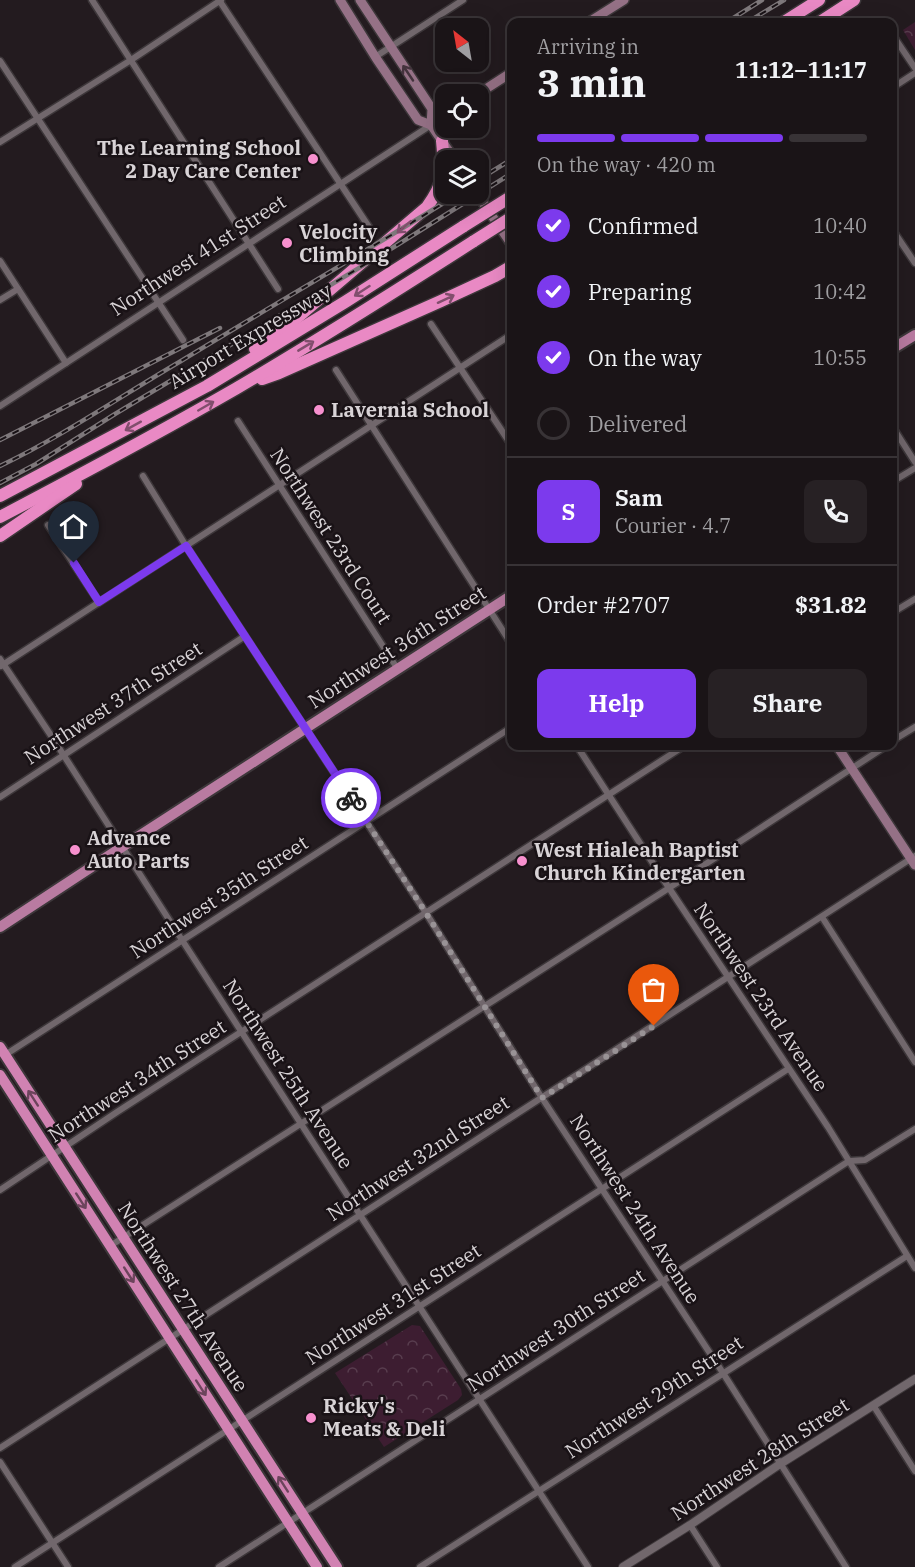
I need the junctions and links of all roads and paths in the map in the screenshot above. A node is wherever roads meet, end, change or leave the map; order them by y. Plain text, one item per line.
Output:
1 (92, 0) edge
2 (220, 0) edge
3 (340, 0) edge
4 (360, 0) edge
5 (463, 0) edge
6 (624, 0) edge
7 (819, 0) edge
8 (854, 0) edge
9 (612, 3) edge
10 (594, 18) edge
11 (790, 18) edge
12 (826, 18) edge
13 (897, 41) edge
14 (391, 47) junction
15 (375, 57) junction
16 (131, 60) junction
17 (0, 61) edge
18 (915, 68) edge
19 (915, 74) edge
20 (507, 75) edge
21 (897, 85) edge
22 (489, 87) edge
23 (38, 118) junction
24 (435, 123) edge
25 (431, 125) junction
26 (442, 141) junction
27 (0, 142) edge
28 (448, 150) edge
29 (339, 184) junction
30 (507, 199) edge
31 (435, 201) edge
32 (484, 204) edge
33 (427, 207) junction
34 (507, 220) edge
35 (369, 227) dead end
36 (897, 236) edge
37 (507, 238) edge
38 (249, 243) junction
39 (0, 261) edge
40 (915, 263) edge
41 (507, 269) edge
42 (18, 289) junction
43 (279, 289) dead end
44 (0, 300) edge
45 (159, 303) junction
46 (431, 324) dead end
47 (915, 335) edge
48 (507, 337) edge
49 (183, 340) dead end
50 (897, 346) edge
51 (66, 363) junction
52 (460, 368) junction
53 (336, 370) dead end
54 (207, 386) junction
55 (238, 387) junction
56 (0, 406) edge
57 (238, 421) dead end
58 (371, 425) junction
59 (897, 434) edge
60 (507, 438) edge
61 (112, 458) junction
62 (915, 462) edge
63 (915, 468) edge
64 (143, 476) dead end
65 (897, 479) edge
66 (279, 485) junction
67 (0, 496) edge
68 (0, 517) edge
69 (48, 525) dead end
70 (0, 536) edge
71 (186, 546) junction
72 (507, 598) edge
73 (915, 599) edge
74 (99, 602) junction
75 (488, 609) junction
76 (897, 610) edge
77 (245, 636) junction
78 (507, 638) edge
79 (1, 664) edge
80 (397, 668) junction
81 (915, 727) edge
82 (304, 728) junction
83 (507, 730) edge
84 (897, 738) edge
85 (580, 750) edge
86 (678, 750) edge
87 (840, 750) edge
88 (880, 750) edge
89 (63, 755) junction
90 (852, 767) junction
91 (609, 795) junction
92 (0, 797) edge
93 (367, 822) junction
94 (122, 847) junction
95 (914, 860) edge
96 (669, 888) junction
97 (426, 913) junction
98 (822, 917) junction
99 (0, 927) edge
100 (182, 940) junction
101 (729, 978) junction
102 (484, 1006) junction
103 (241, 1032) junction
104 (2, 1054) edge
105 (915, 1062) edge
106 (788, 1069) junction
107 (0, 1075) edge
108 (542, 1098) junction
109 (301, 1124) junction
110 (915, 1128) edge
111 (64, 1147) junction
112 (52, 1156) junction
113 (849, 1161) junction
114 (603, 1189) junction
115 (0, 1190) edge
116 (360, 1215) junction
117 (123, 1237) junction
118 (110, 1246) junction
119 (907, 1256) junction
120 (915, 1268) edge
121 (663, 1281) junction
122 (419, 1307) junction
123 (184, 1329) junction
124 (170, 1338) junction
125 (723, 1373) junction
126 (915, 1379) edge
127 (479, 1399) junction
128 (873, 1406) junction
129 (242, 1421) junction
130 (229, 1430) junction
131 (0, 1448) edge
132 (0, 1462) edge
133 (780, 1464) junction
134 (915, 1471) edge
135 (539, 1491) junction
136 (302, 1513) junction
137 (288, 1522) junction
138 (690, 1525) junction
139 (52, 1543) junction
140 (15, 1567) edge
141 (68, 1567) edge
142 (219, 1567) edge
143 (317, 1567) edge
144 (337, 1567) edge
145 (420, 1567) edge
146 (588, 1567) edge
147 (623, 1567) edge
148 (717, 1567) edge
149 (846, 1567) edge

1 - 16 street
2 - 16 street
2 - 29 street
3 - 15 main road
4 - 14 main road
5 - 14 street
6 - 9 main road
7 - 11 highway
8 - 12 highway
9 - 10 main road
13 - 18 street
14 - 15 street
25 -> 14 main road
15 - 25 main road
16 - 23 street
16 - 38 street
17 - 23 street
19 - 21 street
20 - 22 main road
23 - 27 street
23 - 45 street
24 - 25 main road, Northwest 41st Street
25 - 26 main road
25 - 29 street, Northwest 41st Street
26 - 28 main road
26 - 33 highway
29 - 35 street
29 - 38 street, Northwest 41st Street
30 -> 54 highway, Airport Expressway, bridge
31 - 33 highway
32 - 37 main road
33 -> 54 highway
55 -> 34 highway, Airport Expressway, bridge
36 - 40 street
38 - 43 street
38 - 45 street, Northwest 41st Street
39 - 42 street
55 -> 41 highway
42 - 44 street
42 - 51 street
45 - 49 street
45 - 51 street, Northwest 41st Street
46 - 52 street
47 - 50 main road
48 - 52 street
51 - 56 street, Northwest 41st Street
52 - 58 street
52 - 60 street
53 - 58 street
54 -> 67 highway, Airport Expressway
61 -> 55 highway, Airport Expressway
57 - 66 street, Northwest 23rd Court
58 - 66 street
58 - 75 street
59 - 62 street
61 - 68 highway, Airport Expressway
61 - 70 highway
63 - 65 street
64 - 71 street, Northwest 24th Avenue
66 - 71 street
66 - 80 street, Northwest 23rd Court
69 - 74 street
71 - 74 street
71 - 77 street, Northwest 24th Avenue
72 - 75 main road, Northwest 36th Street
73 - 76 street
74 - 79 street
75 - 78 street
75 - 80 main road, Northwest 36th Street
77 - 82 street, Northwest 24th Avenue
77 - 89 street, Northwest 37th Street
79 - 89 street, Northwest 25th Avenue
80 - 82 main road, Northwest 36th Street
81 - 84 street
82 - 93 street, Northwest 24th Avenue
82 - 94 main road, Northwest 36th Street
83 - 93 street, Northwest 35th Street
85 - 91 street, Northwest 23rd Avenue
86 - 91 street, Northwest 34th Street
87 - 90 main road
88 - 90 street
89 - 92 street, Northwest 37th Street
89 - 94 street, Northwest 25th Avenue
90 - 95 main road
90 - 96 street
91 - 96 street, Northwest 23rd Avenue
91 - 97 street, Northwest 34th Street
93 - 97 street, Northwest 24th Avenue
93 - 100 street, Northwest 35th Street
94 - 99 main road, Northwest 36th Street
94 - 100 street, Northwest 25th Avenue
95 - 98 street, Northwest 32nd Street
96 - 101 street, Northwest 23rd Avenue
96 - 102 street
97 - 102 street, Northwest 24th Avenue
97 - 103 street, Northwest 34th Street
98 - 101 street, Northwest 32nd Street
98 - 105 street
100 - 103 street, Northwest 25th Avenue
100 - 104 street, Northwest 35th Street
101 - 106 street, Northwest 23rd Avenue
101 - 108 street, Northwest 32nd Street
102 - 108 street, Northwest 24th Avenue
102 - 109 street
103 - 109 street, Northwest 25th Avenue
103 - 111 street, Northwest 34th Street
111 -> 104 highway, Northwest 27th Avenue
106 - 113 street, Northwest 23rd Avenue
106 - 114 street, Northwest 31st Street
107 - 112 highway, Northwest 27th Avenue
108 - 114 street, Northwest 24th Avenue
108 - 116 street, Northwest 32nd Street
109 - 116 street, Northwest 25th Avenue
109 - 117 street
110 - 113 street, Northwest 30th Street
111 - 112 street, Northwest 34th Street
111 - 117 highway, Northwest 27th Avenue
112 - 115 street, Northwest 34th Street
112 -> 118 highway, Northwest 27th Avenue
113 - 119 street, Northwest 23rd Avenue
113 - 121 street, Northwest 30th Street
114 - 121 street, Northwest 24th Avenue
114 - 122 street, Northwest 31st Street
116 - 122 street, Northwest 25th Avenue
116 - 123 street, Northwest 32nd Street
117 - 118 street
117 - 123 highway, Northwest 27th Avenue
118 -> 124 highway, Northwest 27th Avenue
119 - 120 street, Northwest 23rd Avenue
119 - 125 street, Northwest 29th Street
121 - 125 street, Northwest 24th Avenue
121 - 127 street, Northwest 30th Street
122 - 127 street, Northwest 25th Avenue
122 - 129 street, Northwest 31st Street
123 - 124 street, Northwest 32nd Street
123 - 129 highway, Northwest 27th Avenue
124 -> 130 highway, Northwest 27th Avenue
124 - 131 street, Northwest 32nd Street
125 - 133 street, Northwest 24th Avenue
125 - 135 street, Northwest 29th Street
126 - 128 street, Northwest 28th Street
127 - 135 street, Northwest 25th Avenue
127 - 136 street, Northwest 30th Street
128 - 133 street, Northwest 28th Street
128 - 134 street
129 - 130 street, Northwest 31st Street
136 -> 129 highway, Northwest 27th Avenue
130 - 137 highway, Northwest 27th Avenue
130 - 139 street, Northwest 31st Street
132 - 139 street
133 - 138 street, Northwest 28th Street
133 - 149 street, Northwest 24th Avenue
135 - 145 street, Northwest 29th Street
135 - 146 street, Northwest 25th Avenue
136 - 137 street, Northwest 30th Street
136 - 144 highway, Northwest 27th Avenue
137 - 142 street, Northwest 30th Street
137 - 143 highway, Northwest 27th Avenue
138 - 147 street, Northwest 28th Street
138 - 148 street
139 - 140 street, Northwest 31st Street
139 - 141 street

